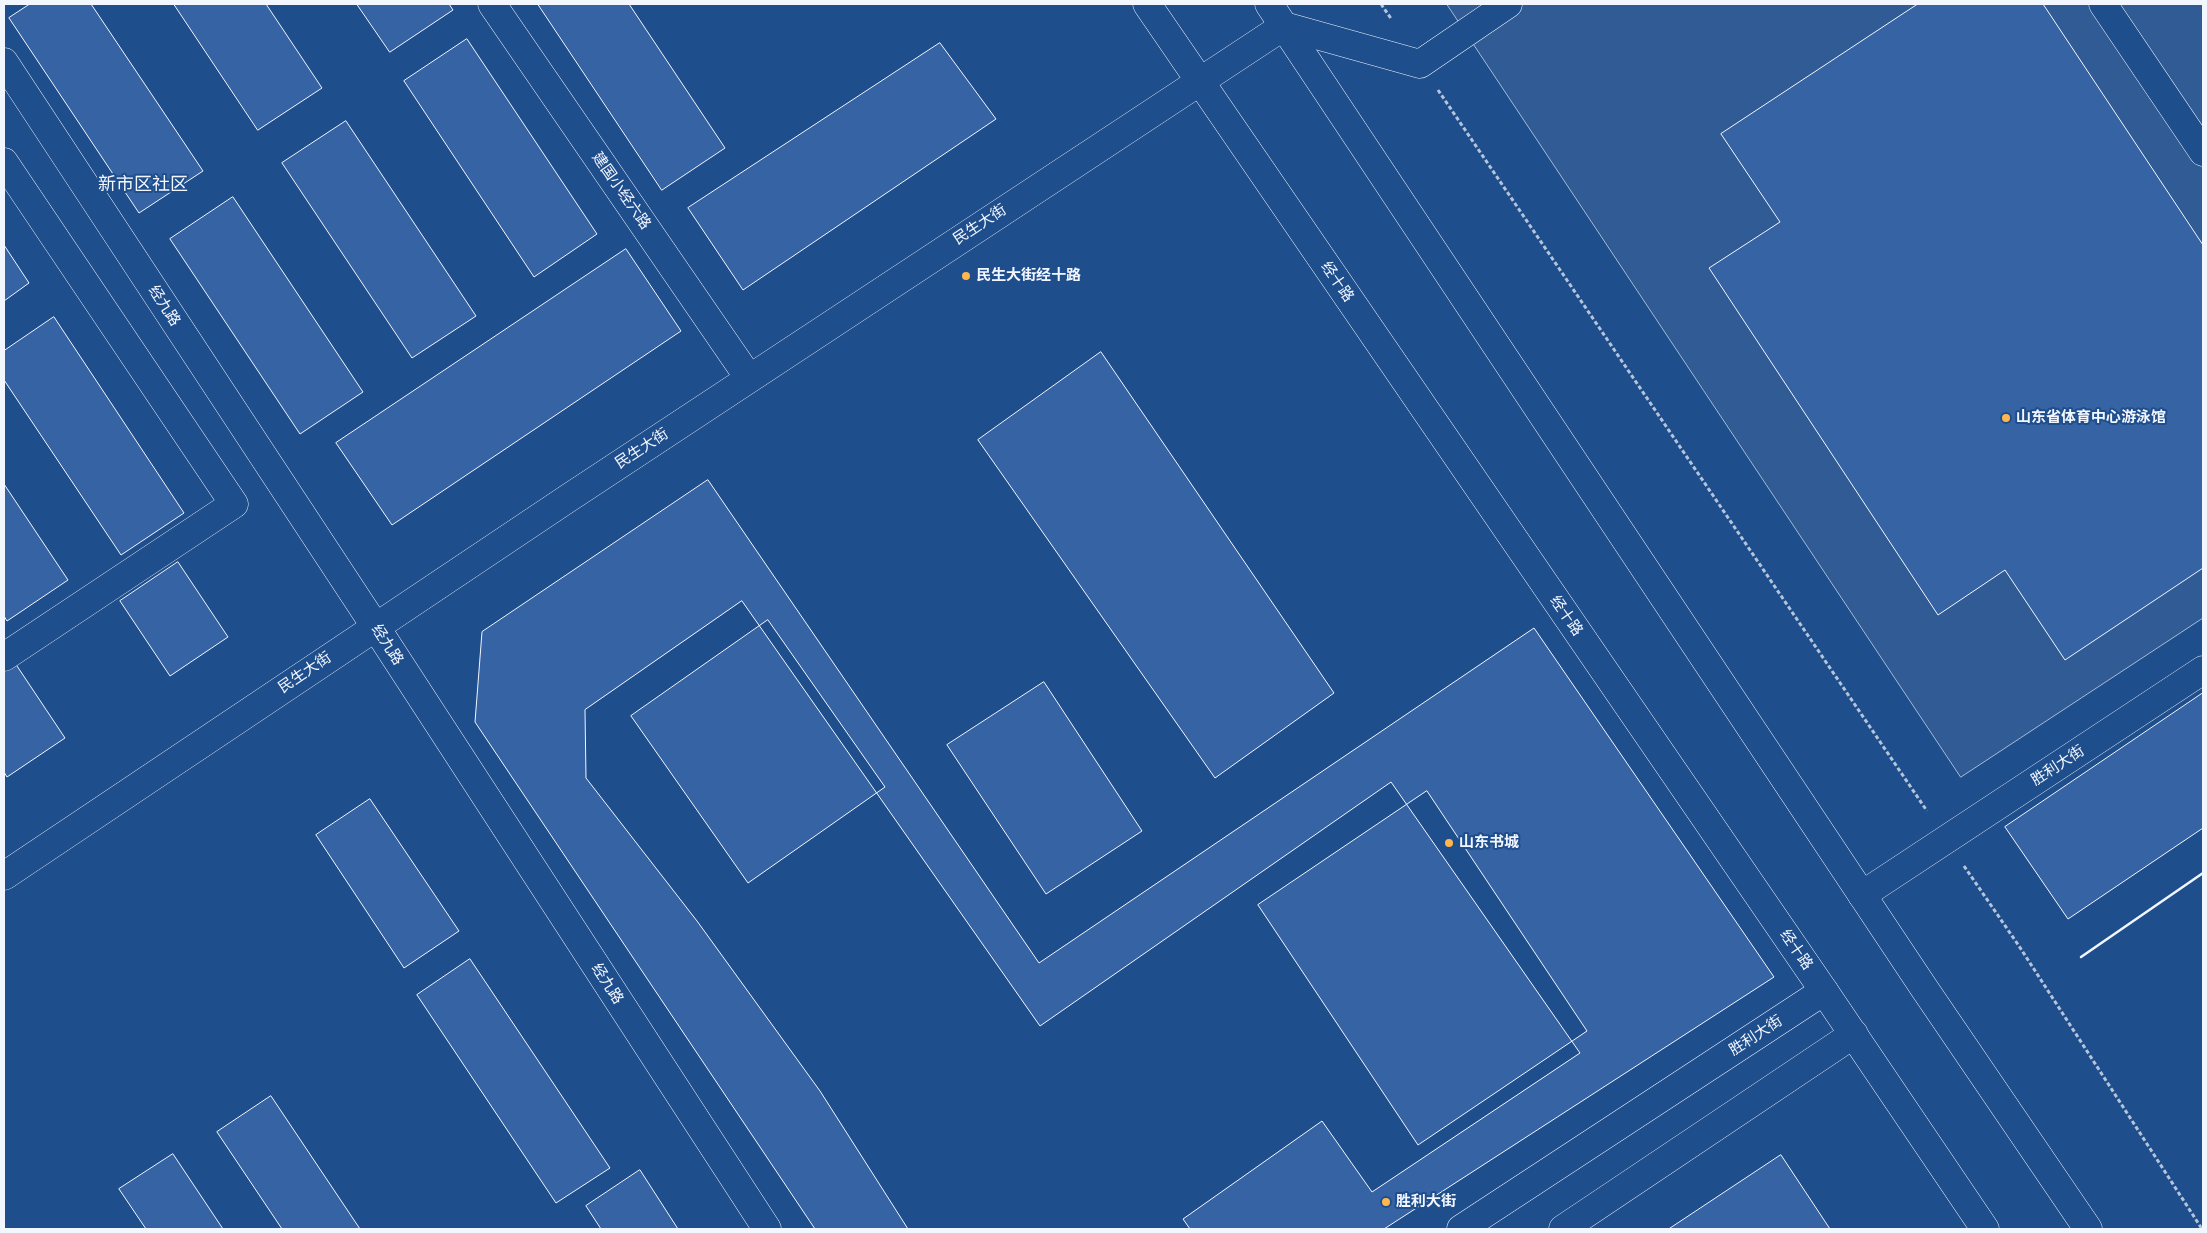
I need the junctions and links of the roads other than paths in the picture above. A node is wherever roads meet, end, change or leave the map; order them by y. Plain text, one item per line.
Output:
1 (492, 4) edge
2 (1147, 4) edge
3 (1268, 4) edge
4 (1508, 4) edge
5 (2103, 4) edge
6 (1284, 26) junction
7 (4, 62) edge
8 (1198, 82) junction
9 (2203, 152) edge
10 (4, 162) edge
11 (749, 378) junction
12 (375, 626) junction
13 (4, 657) edge
14 (2203, 670) edge
15 (4, 876) edge
16 (1862, 895) junction
17 (1824, 991) junction
18 (1854, 1034) junction
19 (766, 1229) edge
20 (1461, 1229) edge
21 (1564, 1229) edge
22 (1985, 1229) edge
23 (2088, 1229) edge

1 - 11 main road, 建国小经六路
2 - 8 main road, 经十路
3 - 6 main road
4 - 6 main road
5 - 9 main road
6 - 8 main road, 民生大街
6 - 16 main road
7 - 12 main road, 经九路
8 - 11 main road, 民生大街
8 - 17 main road, 经十路
10 - 13 main road
11 - 12 main road, 民生大街
12 - 15 main road, 民生大街
12 - 19 main road, 经九路
14 - 16 main road, 胜利大街
16 - 23 main road
17 - 18 main road, 经十路
17 - 20 main road, 胜利大街
18 - 21 main road
18 - 22 main road, 经十路

